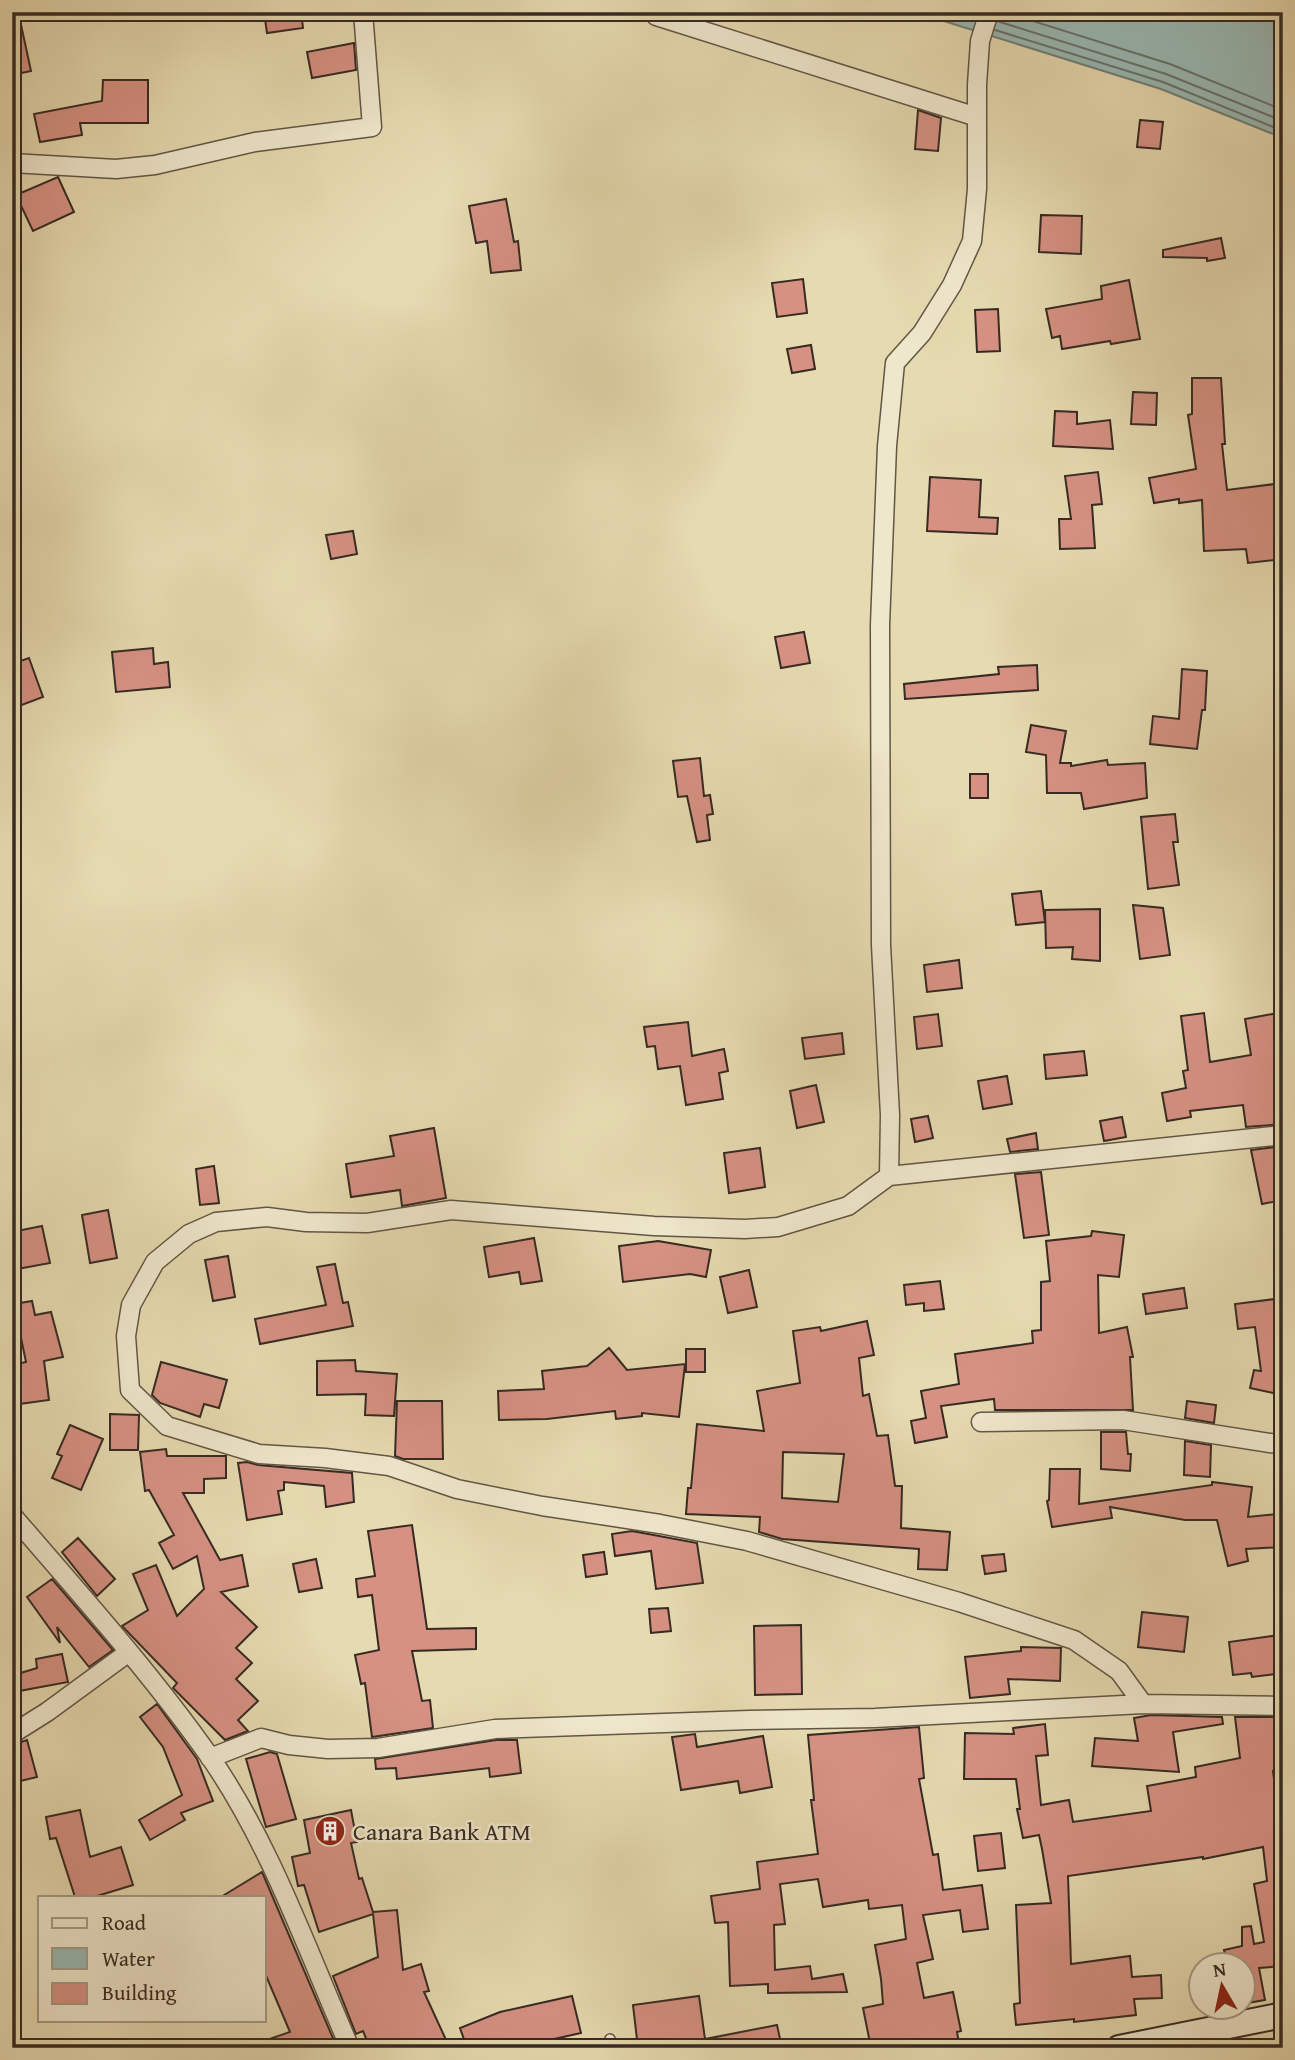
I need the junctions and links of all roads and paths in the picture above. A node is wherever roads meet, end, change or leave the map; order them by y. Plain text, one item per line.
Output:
1 (363, 12) edge
2 (989, 12) edge
3 (656, 16) dead end
4 (977, 117) junction
5 (12, 163) edge
6 (1283, 1135) edge
7 (889, 1176) junction
8 (981, 1422) dead end
9 (1283, 1445) edge
10 (12, 1516) edge
11 (129, 1652) junction
12 (1143, 1704) junction
13 (1283, 1706) edge
14 (12, 1734) edge
15 (210, 1758) junction
16 (1283, 2015) edge
17 (350, 2048) edge
18 (1119, 2048) edge

1 - 5 street
2 - 4 street
3 - 4 street
4 - 7 street
6 - 7 street
7 - 12 street
8 - 9 street
10 - 11 street
11 - 14 street
11 - 15 street
12 - 13 street
12 - 15 street
15 - 17 street
16 - 18 street

